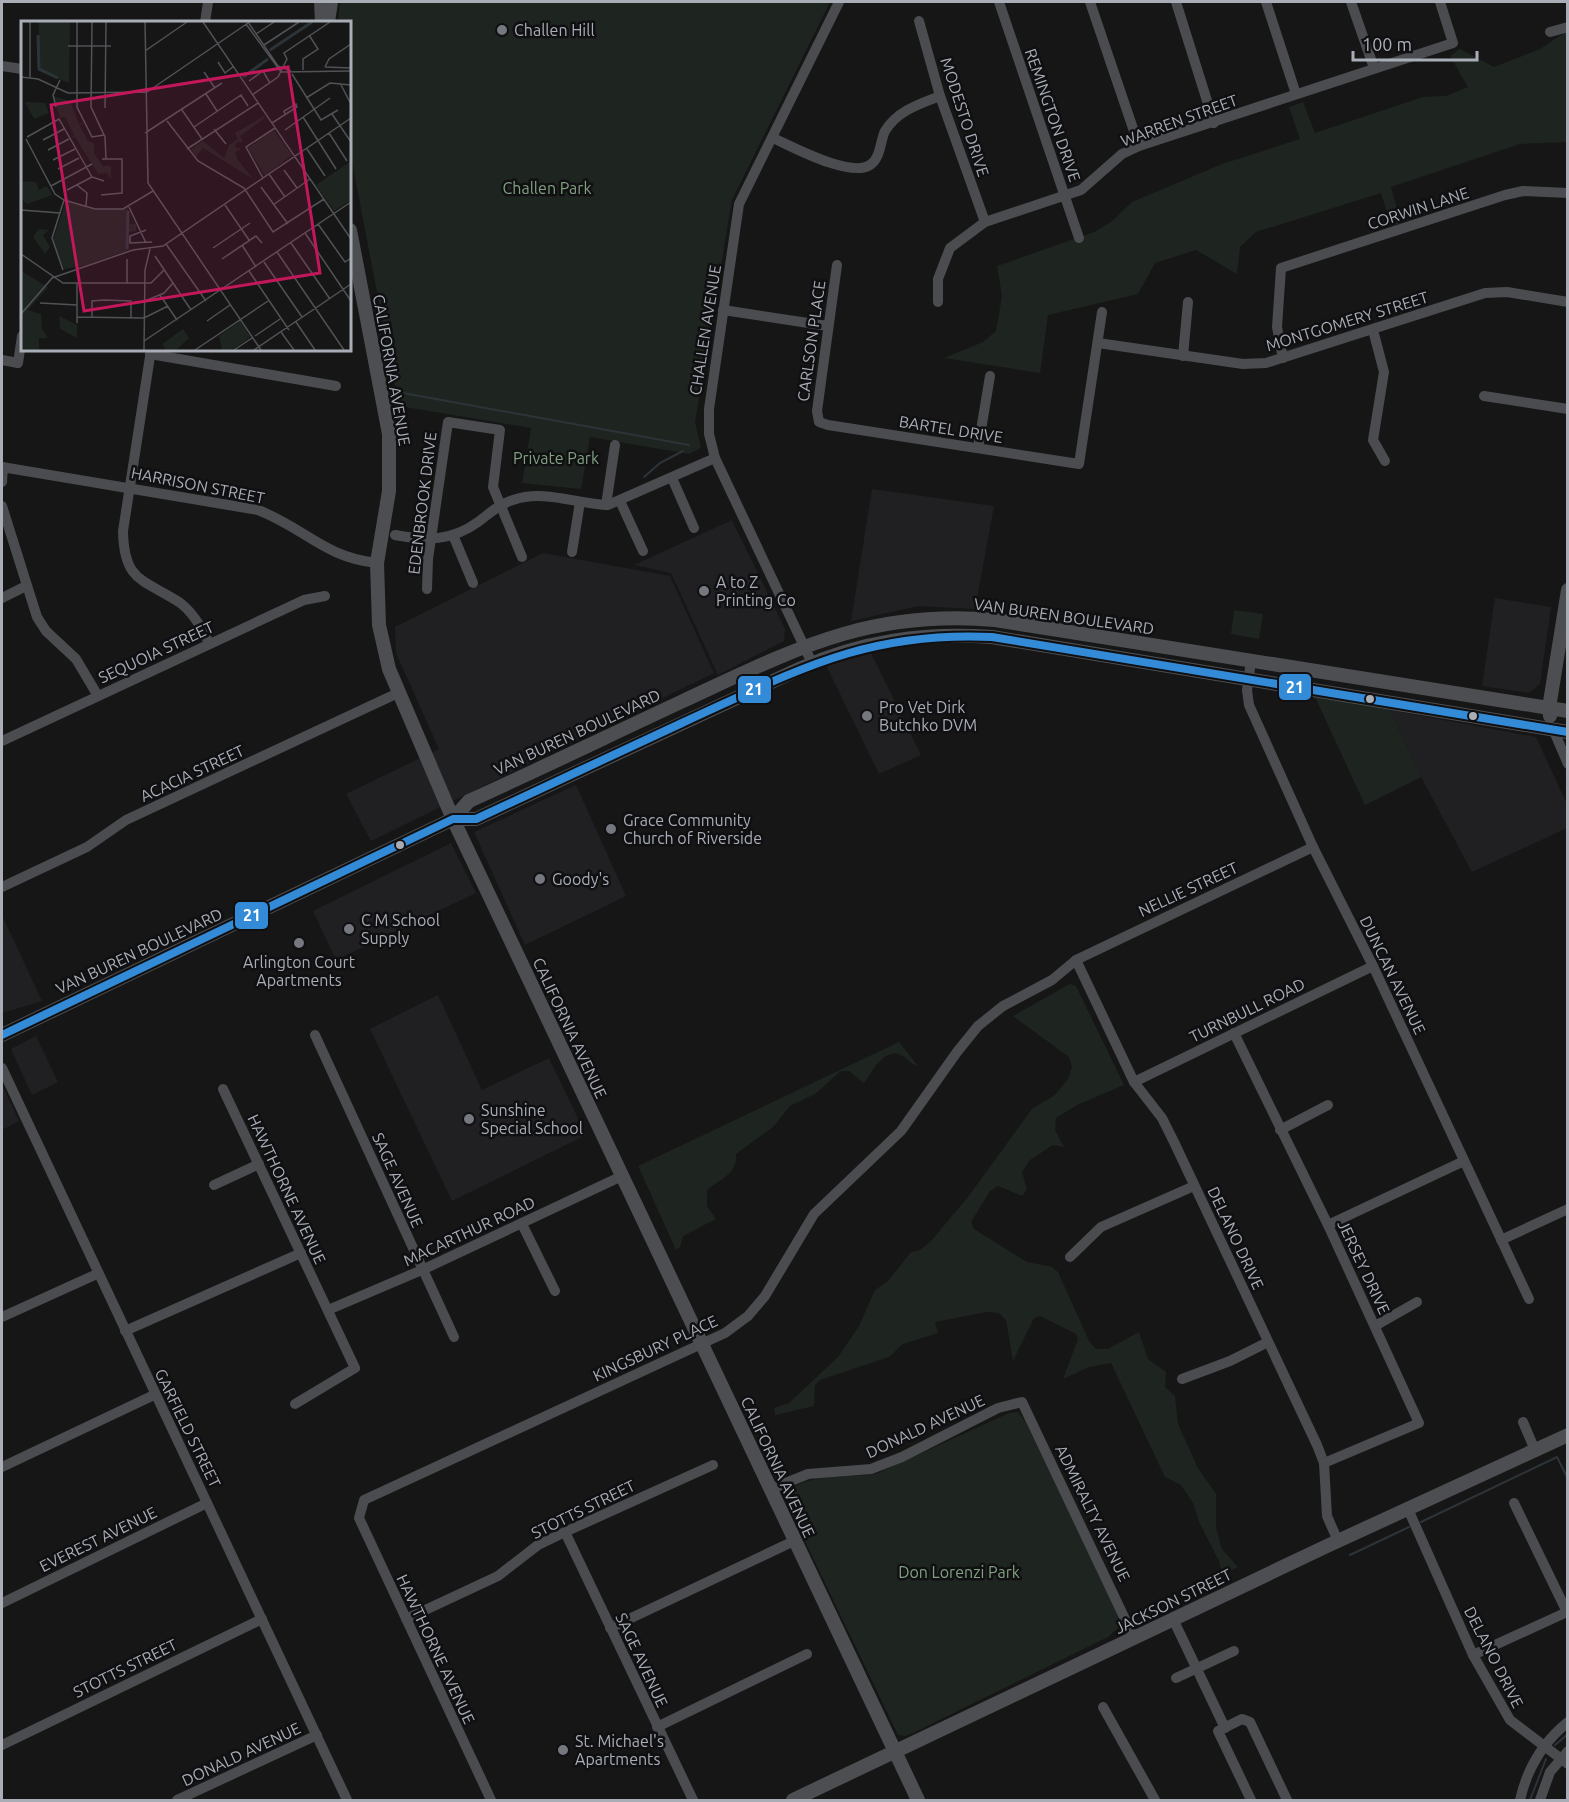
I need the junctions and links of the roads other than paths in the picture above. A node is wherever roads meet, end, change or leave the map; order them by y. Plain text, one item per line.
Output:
1 (208, 2) edge
2 (321, 2) edge
3 (331, 2) edge
4 (839, 2) edge
5 (999, 2) edge
6 (1090, 2) edge
7 (1176, 2) edge
8 (1266, 2) edge
9 (1351, 2) edge
10 (1440, 2) edge
11 (205, 21) edge
12 (322, 21) edge
13 (328, 21) edge
14 (919, 21) dead end
15 (1568, 27) edge
16 (1550, 32) dead end
17 (2, 66) edge
18 (1374, 68) junction
19 (21, 69) edge
20 (1296, 94) junction
21 (940, 96) junction
22 (1214, 123) junction
23 (773, 138) junction
24 (1139, 146) junction
25 (1568, 193) edge
26 (1065, 196) junction
27 (985, 222) junction
28 (351, 235) edge
29 (1079, 238) dead end
30 (837, 265) dead end
31 (938, 302) dead end
32 (1188, 302) dead end
33 (1568, 302) edge
34 (723, 310) junction
35 (1102, 312) dead end
36 (828, 326) junction
37 (1373, 330) junction
38 (21, 343) edge
39 (1098, 344) junction
40 (151, 352) edge
41 (1183, 356) junction
42 (1283, 358) junction
43 (2, 360) edge
44 (990, 376) dead end
45 (336, 386) dead end
46 (1484, 396) dead end
47 (1568, 409) edge
48 (819, 422) joint
49 (615, 445) dead end
50 (978, 448) junction
51 (715, 458) junction
52 (1385, 461) dead end
53 (2, 467) edge
54 (672, 478) junction
55 (2, 482) edge
56 (130, 486) junction
57 (620, 501) junction
58 (580, 502) junction
59 (606, 505) junction
60 (2, 506) edge
61 (500, 506) junction
62 (694, 528) dead end
63 (396, 536) dead end
64 (453, 536) junction
65 (430, 540) junction
66 (643, 551) dead end
67 (572, 552) dead end
68 (522, 557) dead end
69 (377, 563) junction
70 (473, 583) dead end
71 (26, 586) junction
72 (428, 589) dead end
73 (1568, 590) edge
74 (325, 596) dead end
75 (2, 598) edge
76 (912, 620) junction
77 (1050, 628) junction
78 (986, 636) junction
79 (209, 643) junction
80 (804, 646) junction
81 (857, 647) junction
82 (1251, 662) junction
83 (812, 663) junction
84 (1248, 678) junction
85 (398, 693) junction
86 (98, 696) junction
87 (1549, 708) junction
88 (1568, 711) edge
89 (1553, 729) junction
90 (1568, 732) edge
91 (2, 741) edge
92 (1568, 764) edge
93 (453, 819) junction
94 (1313, 847) junction
95 (2, 887) edge
96 (1076, 960) junction
97 (1373, 966) junction
98 (1234, 1033) junction
99 (2, 1035) edge
100 (315, 1035) dead end
101 (2, 1068) edge
102 (1134, 1082) junction
103 (223, 1089) dead end
104 (1328, 1106) dead end
105 (1280, 1130) junction
106 (1464, 1161) junction
107 (259, 1164) junction
108 (622, 1176) junction
109 (214, 1185) dead end
110 (1194, 1186) junction
111 (1568, 1209) edge
112 (522, 1224) junction
113 (1328, 1225) junction
114 (1501, 1240) junction
115 (301, 1253) junction
116 (1070, 1257) dead end
117 (422, 1270) junction
118 (97, 1274) junction
119 (555, 1291) dead end
120 (1529, 1299) dead end
121 (1417, 1302) dead end
122 (328, 1310) junction
123 (2, 1317) edge
124 (1375, 1326) junction
125 (125, 1331) junction
126 (454, 1337) dead end
127 (1268, 1342) junction
128 (702, 1343) junction
129 (1182, 1379) dead end
130 (154, 1395) junction
131 (1022, 1402) joint
132 (296, 1404) dead end
133 (1523, 1422) dead end
134 (1568, 1435) edge
135 (1535, 1450) junction
136 (1324, 1463) junction
137 (713, 1465) dead end
138 (2, 1467) edge
139 (771, 1489) junction
140 (207, 1503) junction
141 (1514, 1503) dead end
142 (359, 1509) joint
143 (1408, 1509) junction
144 (564, 1532) junction
145 (794, 1541) junction
146 (1338, 1541) junction
147 (2, 1603) edge
148 (1567, 1612) edge
149 (262, 1619) junction
150 (406, 1619) junction
151 (1173, 1619) junction
152 (610, 1628) junction
153 (1134, 1638) junction
154 (1234, 1651) dead end
155 (807, 1654) dead end
156 (1473, 1655) junction
157 (1197, 1668) junction
158 (1176, 1678) dead end
159 (1103, 1707) dead end
160 (1568, 1722) edge
161 (657, 1727) junction
162 (1225, 1728) junction
163 (317, 1735) junction
164 (2, 1744) edge
165 (1543, 1746) junction
166 (895, 1753) junction
167 (1565, 1758) edge
168 (177, 1800) edge
169 (347, 1800) edge
170 (491, 1800) edge
171 (693, 1800) edge
172 (794, 1800) edge
173 (918, 1800) edge
174 (1155, 1800) edge
175 (1251, 1800) edge
176 (1287, 1800) edge
177 (1520, 1800) edge
178 (1540, 1800) edge

1 - 11 street
2 - 12 main road
3 - 13 main road
4 - 23 street, CHALLEN AVENUE
5 - 26 street, REMINGTON DRIVE
6 - 24 street
7 - 22 street
8 - 20 street
9 - 18 street
10 - 18 street, WARREN STREET
14 - 21 street, MODESTO DRIVE
15 - 16 street
17 - 19 street
18 - 20 street, WARREN STREET
20 - 22 street, WARREN STREET
21 - 23 street
21 - 27 street, MODESTO DRIVE
22 - 24 street, WARREN STREET
23 - 34 street, CHALLEN AVENUE
24 - 26 street, WARREN STREET
25 - 42 street, CORWIN LANE
26 - 27 street, WARREN STREET
26 - 29 street, REMINGTON DRIVE
27 - 31 street, WARREN STREET
28 - 69 main road, CALIFORNIA AVENUE
30 - 36 street, CARLSON PLACE
32 - 41 street
33 - 37 street, MONTGOMERY STREET
34 - 36 street
34 - 51 street, CHALLEN AVENUE
35 - 39 street
36 - 48 street, CARLSON PLACE
37 - 42 street, MONTGOMERY STREET
37 - 52 street
38 - 43 street
39 - 41 street, MONTGOMERY STREET
39 - 50 street, BARTEL DRIVE
40 - 45 street
40 - 56 street
41 - 42 street, MONTGOMERY STREET
44 - 50 street
46 - 47 street
48 - 50 street, BARTEL DRIVE
49 - 59 street
51 - 54 street
51 - 80 street, CHALLEN AVENUE
53 - 55 street
53 - 56 street, HARRISON STREET
54 - 57 street
54 - 62 street
56 - 69 street, HARRISON STREET
56 - 79 street
57 - 59 street
57 - 66 street
58 - 59 street
58 - 61 street
58 - 67 street
60 - 71 street
61 - 64 street
61 - 65 street, EDENBROOK DRIVE
61 - 68 street
63 - 65 street
64 - 65 street
64 - 70 street
65 - 72 street, EDENBROOK DRIVE
69 - 85 main road, CALIFORNIA AVENUE
71 - 75 street
71 - 86 street
73 - 87 main road
74 - 79 street, SEQUOIA STREET
76 - 77 main road, VAN BUREN BOULEVARD
76 - 80 main road, VAN BUREN BOULEVARD
76 - 81 main road
77 - 78 main road
77 - 82 main road, VAN BUREN BOULEVARD
78 - 81 main road, VAN BUREN BOULEVARD
78 - 84 main road, VAN BUREN BOULEVARD
79 - 86 street, SEQUOIA STREET
80 - 83 street, CHALLEN AVENUE
80 - 93 main road, VAN BUREN BOULEVARD
81 - 83 main road, VAN BUREN BOULEVARD
82 - 84 street, DUNCAN AVENUE
82 - 87 main road, VAN BUREN BOULEVARD
83 - 93 main road, VAN BUREN BOULEVARD
84 - 89 main road, VAN BUREN BOULEVARD
84 - 94 street, DUNCAN AVENUE
85 - 93 main road, CALIFORNIA AVENUE
85 - 95 street, ACACIA STREET
86 - 91 street, SEQUOIA STREET
87 - 88 main road, VAN BUREN BOULEVARD
87 - 89 main road
89 - 90 main road, VAN BUREN BOULEVARD
89 - 92 street
93 - 99 main road, VAN BUREN BOULEVARD
93 - 108 main road, CALIFORNIA AVENUE
94 - 96 street, NELLIE STREET
94 - 97 street, DUNCAN AVENUE
96 - 102 street, DELANO DRIVE
96 - 128 street, KINGSBURY PLACE
97 - 98 street, TURNBULL ROAD
97 - 106 street, DUNCAN AVENUE
98 - 102 street, TURNBULL ROAD
98 - 105 street, JERSEY DRIVE
100 - 117 street, SAGE AVENUE
101 - 118 street, GARFIELD STREET
102 - 110 street, DELANO DRIVE
103 - 107 street, HAWTHORNE AVENUE
104 - 105 street
105 - 113 street, JERSEY DRIVE
106 - 113 street
106 - 114 street, DUNCAN AVENUE
107 - 109 street
107 - 115 street, HAWTHORNE AVENUE
108 - 112 street, MACARTHUR ROAD
108 - 128 main road, CALIFORNIA AVENUE
110 - 116 street
110 - 127 street, DELANO DRIVE
111 - 114 street
112 - 117 street, MACARTHUR ROAD
112 - 119 street
113 - 124 street, JERSEY DRIVE
114 - 120 street, DUNCAN AVENUE
115 - 122 street, HAWTHORNE AVENUE
115 - 125 street
117 - 122 street, MACARTHUR ROAD
117 - 126 street, SAGE AVENUE
118 - 123 street
118 - 125 street, GARFIELD STREET
121 - 124 street
122 - 132 street, HAWTHORNE AVENUE
124 - 136 street, JERSEY DRIVE
125 - 130 street, GARFIELD STREET
127 - 129 street
127 - 136 street, DELANO DRIVE
128 - 139 main road, CALIFORNIA AVENUE
128 - 142 street, KINGSBURY PLACE
130 - 138 street
130 - 140 street, GARFIELD STREET
131 - 139 street, DONALD AVENUE
131 - 153 street, ADMIRALTY AVENUE
133 - 135 street
134 - 135 main road, JACKSON STREET
135 - 143 main road, JACKSON STREET
136 - 146 street, DELANO DRIVE
137 - 144 street, STOTTS STREET
139 - 145 main road, CALIFORNIA AVENUE
140 - 147 street, EVEREST AVENUE
140 - 149 street, GARFIELD STREET
141 - 148 street
142 - 150 street, HAWTHORNE AVENUE
143 - 146 main road, JACKSON STREET
143 - 156 street, DELANO DRIVE
144 - 150 street, STOTTS STREET
144 - 152 street, SAGE AVENUE
145 - 152 street
145 - 166 main road, CALIFORNIA AVENUE
146 - 151 main road, JACKSON STREET
148 - 156 street
149 - 163 street, GARFIELD STREET
149 - 164 street, STOTTS STREET
150 - 170 street, HAWTHORNE AVENUE
151 - 153 main road, JACKSON STREET
151 - 157 street
152 - 161 street, SAGE AVENUE
153 - 166 main road, JACKSON STREET
154 - 157 street
155 - 161 street
156 - 165 street, DELANO DRIVE
157 - 158 street
157 - 162 street
159 - 174 street
160 - 165 street
161 - 171 street, SAGE AVENUE
162 - 175 street
162 - 176 street
163 - 168 street, DONALD AVENUE
163 - 169 street, GARFIELD STREET
165 - 167 street, DELANO DRIVE
165 - 177 street
166 - 172 main road, JACKSON STREET
166 - 173 main road, CALIFORNIA AVENUE
167 - 178 street

